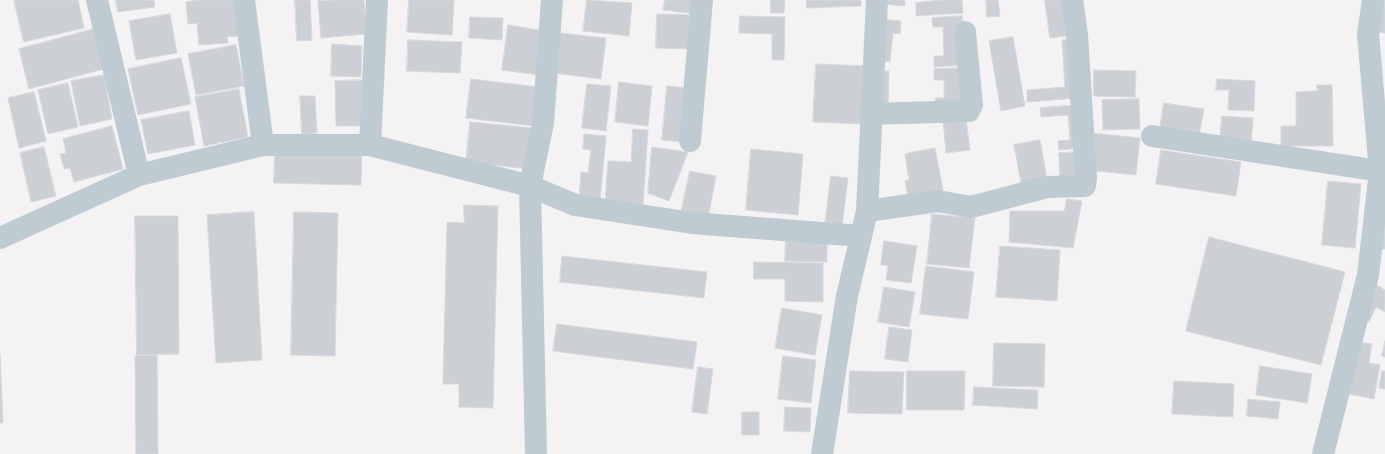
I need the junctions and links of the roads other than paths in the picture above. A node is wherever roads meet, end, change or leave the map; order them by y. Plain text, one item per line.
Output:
1 (97, 0) edge
2 (244, 0) edge
3 (377, 0) edge
4 (552, 0) edge
5 (702, 0) edge
6 (877, 0) edge
7 (1072, 0) edge
8 (1373, 0) edge
9 (966, 32) dead end
10 (870, 114) junction
11 (1152, 136) dead end
12 (690, 141) dead end
13 (263, 145) junction
14 (370, 145) junction
15 (1380, 171) junction
16 (139, 175) junction
17 (530, 186) junction
18 (867, 211) junction
19 (861, 236) junction
20 (0, 238) edge
21 (1377, 279) edge
22 (536, 454) edge
23 (822, 454) edge
24 (1323, 454) edge

1 - 16 street
2 - 13 street
3 - 14 street
4 - 17 street
5 - 12 street
6 - 10 street
7 - 18 street
8 - 15 street
9 - 10 street
10 - 18 street
11 - 15 street
13 - 14 street
13 - 16 street
14 - 17 street
15 - 21 street
16 - 20 street
17 - 19 street
17 - 22 street
18 - 19 street
19 - 23 street
21 - 24 street

